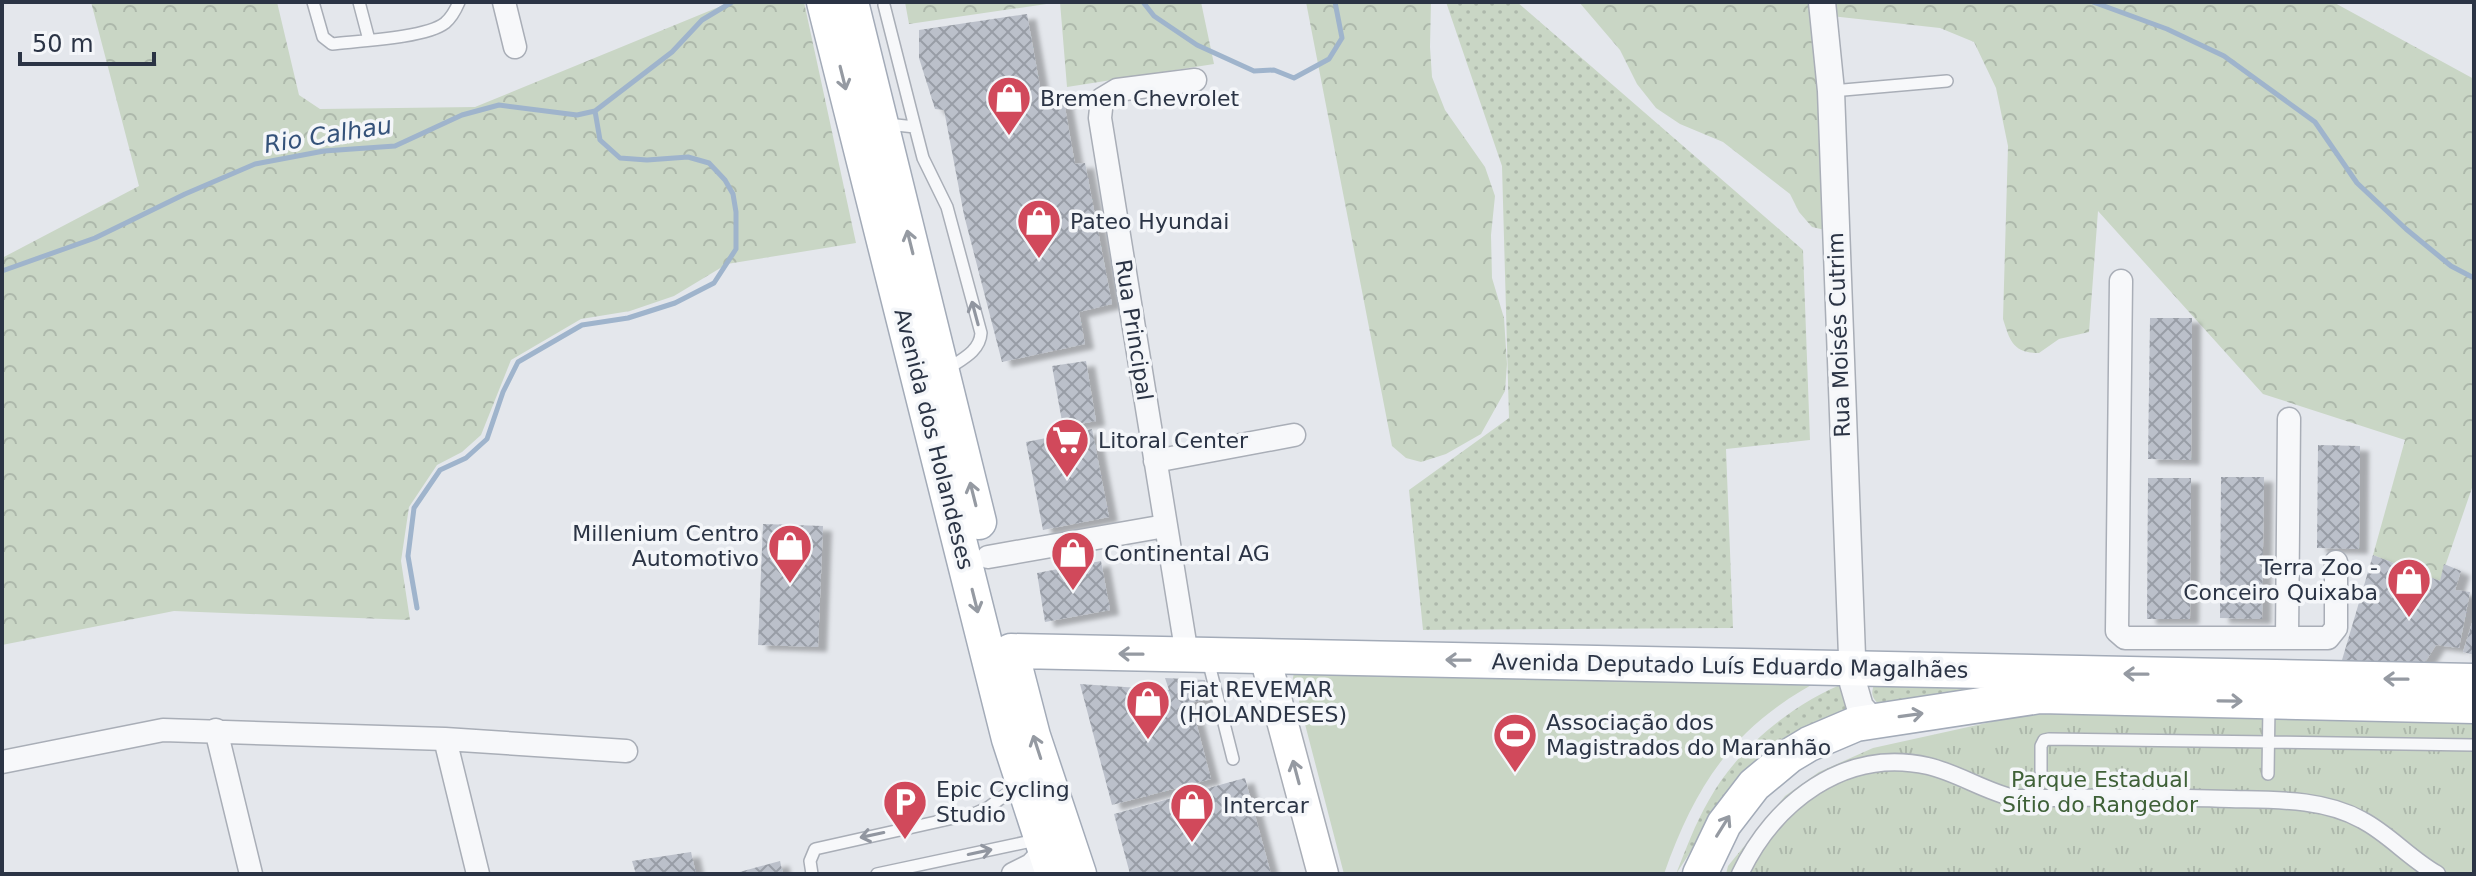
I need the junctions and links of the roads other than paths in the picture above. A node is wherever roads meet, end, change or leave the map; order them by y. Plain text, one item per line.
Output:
1 (313, 2) edge
2 (359, 2) edge
3 (459, 2) edge
4 (504, 2) edge
5 (824, 2) edge
6 (868, 3) edge
7 (1824, 14) edge
8 (369, 40) junction
9 (515, 47) dead end
10 (1195, 80) dead end
11 (1947, 81) dead end
12 (1831, 91) junction
13 (881, 124) junction
14 (915, 127) junction
15 (2121, 281) dead end
16 (943, 373) junction
17 (2289, 419) dead end
18 (1294, 435) dead end
19 (1155, 461) junction
20 (1165, 526) junction
21 (988, 557) junction
22 (2336, 562) dead end
23 (2193, 638) junction
24 (2218, 638) junction
25 (2287, 638) junction
26 (1197, 655) junction
27 (1265, 657) junction
28 (1002, 660) junction
29 (1852, 668) junction
30 (2205, 675) junction
31 (2474, 681) edge
32 (2270, 702) junction
33 (2474, 706) edge
34 (1873, 721) junction
35 (216, 730) junction
36 (445, 739) junction
37 (2268, 741) junction
38 (2474, 745) edge
39 (626, 751) dead end
40 (1233, 759) dead end
41 (2, 762) edge
42 (2041, 771) dead end
43 (2268, 774) dead end
44 (1023, 783) junction
45 (1047, 854) edge
46 (251, 874) edge
47 (478, 874) edge
48 (812, 874) edge
49 (877, 874) edge
50 (1013, 874) edge
51 (1079, 874) edge
52 (1323, 874) edge
53 (1700, 874) edge
54 (1740, 874) edge
55 (2437, 874) edge

1 - 8 lane
2 - 8 lane
3 - 8 lane
4 - 9 street
5 -> 28 main road, Avenida dos Holandeses
6 - 13 main road, Avenida dos Holandeses
6 - 14 lane
7 - 12 street, Rua Moisés Cutrim
10 - 19 street, Rua Principal
11 - 12 lane
12 - 29 street, Rua Moisés Cutrim
13 - 14 lane
16 -> 13 main road, Avenida dos Holandeses
16 -> 14 lane
15 - 23 street
21 -> 16 main road, Avenida dos Holandeses
17 - 25 street
18 - 19 street
19 - 20 street, Rua Principal
20 - 21 street
20 - 26 street, Rua Principal
21 - 28 main road, Avenida dos Holandeses
22 - 25 street
23 - 24 street
23 - 30 street
24 - 25 street
24 - 30 street
26 - 27 main road, Avenida Deputado Luís Eduardo Magalhães
26 -> 28 main road, Avenida Deputado Luís Eduardo Magalhães
26 - 40 lane
29 -> 27 main road, Avenida Deputado Luís Eduardo Magalhães
52 -> 27 main road
28 - 44 main road, Avenida dos Holandeses
51 -> 28 main road, Avenida dos Holandeses
30 -> 29 main road, Avenida Deputado Luís Eduardo Magalhães
29 - 34 street, Rua Moisés Cutrim
31 -> 30 main road, Avenida Deputado Luís Eduardo Magalhães
32 - 33 main road, Avenida Deputado Luís Eduardo Magalhães
34 -> 32 main road, Avenida Deputado Luís Eduardo Magalhães
32 - 37 lane
53 -> 34 main road, Avenida Deputado Luís Eduardo Magalhães
35 - 36 street
35 - 41 street
35 - 46 street
36 - 39 street
36 - 47 street
37 - 38 lane
37 - 42 lane
37 - 43 lane
44 - 45 main road, Avenida dos Holandeses
44 -> 48 lane
49 -> 45 lane
45 - 50 street
54 - 55 street

